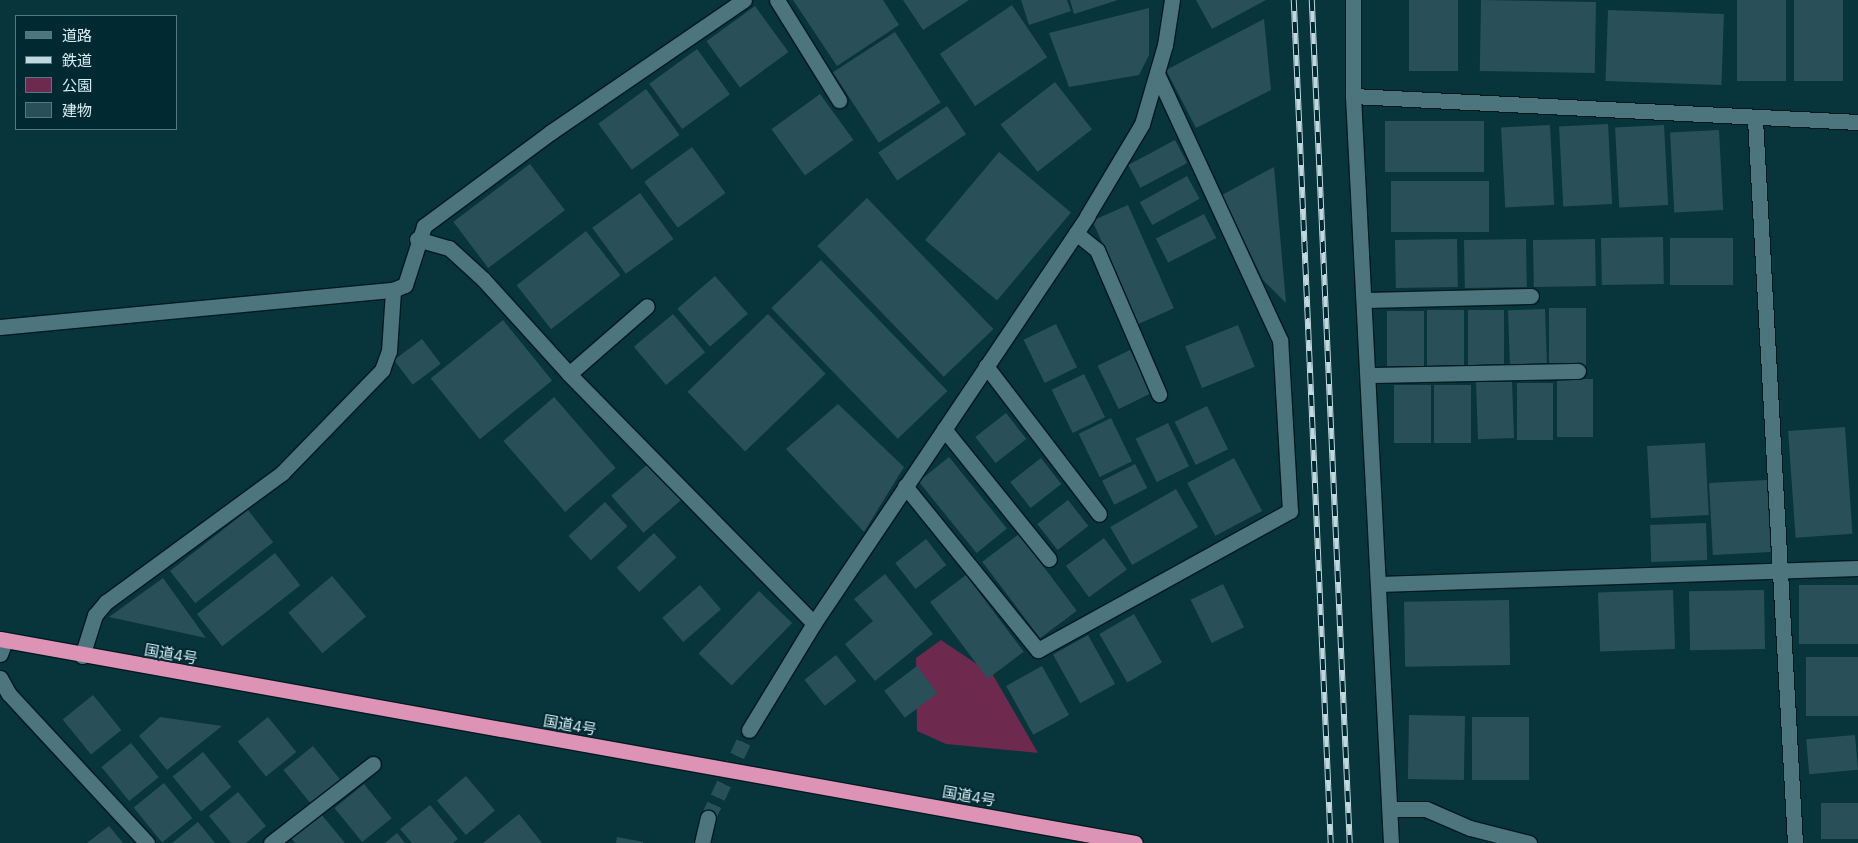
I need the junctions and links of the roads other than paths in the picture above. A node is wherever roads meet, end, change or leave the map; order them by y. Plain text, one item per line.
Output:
1 (744, 0) edge
2 (777, 0) edge
3 (1172, 0) edge
4 (1352, 0) edge
5 (1157, 74) junction
6 (1353, 96) junction
7 (840, 100) dead end
8 (1755, 118) junction
9 (1858, 122) edge
10 (1076, 232) junction
11 (417, 239) junction
12 (393, 290) junction
13 (1531, 296) dead end
14 (1364, 300) junction
15 (647, 306) dead end
16 (0, 327) edge
17 (986, 366) junction
18 (1578, 371) dead end
19 (569, 374) junction
20 (1368, 375) junction
21 (1159, 394) dead end
22 (944, 429) junction
23 (905, 486) junction
24 (1099, 514) dead end
25 (1049, 559) dead end
26 (1858, 568) edge
27 (1780, 570) junction
28 (1379, 584) junction
29 (814, 623) junction
30 (2, 645) edge
31 (82, 656) junction
32 (0, 678) edge
33 (749, 730) tunnel mouth
34 (373, 764) dead end
35 (1390, 809) junction
36 (708, 818) tunnel mouth
37 (147, 843) edge
38 (271, 843) edge
39 (702, 843) edge
40 (1135, 843) edge
41 (1391, 843) edge
42 (1529, 843) edge
43 (1795, 843) edge

1 - 11 street
2 - 7 street
3 - 5 street
4 - 6 street
5 - 10 street
5 - 23 street
6 - 8 street
6 - 14 street
8 - 9 street
8 - 27 street
10 - 17 street
10 - 21 street
11 - 12 street
11 - 19 street
12 - 16 street
12 - 31 street
13 - 14 street
14 - 20 street
15 - 19 street
17 - 22 street
17 - 24 street
18 - 20 street
19 - 29 street
20 - 28 street
22 - 23 street
22 - 25 street
23 - 29 street
26 - 27 street
27 - 28 street
27 - 43 street
28 - 35 street
29 - 33 street
30 - 31 highway, 国道4号
31 - 40 highway, 国道4号
32 - 37 street
34 - 38 street
35 - 41 street
35 - 42 street
36 - 39 street

